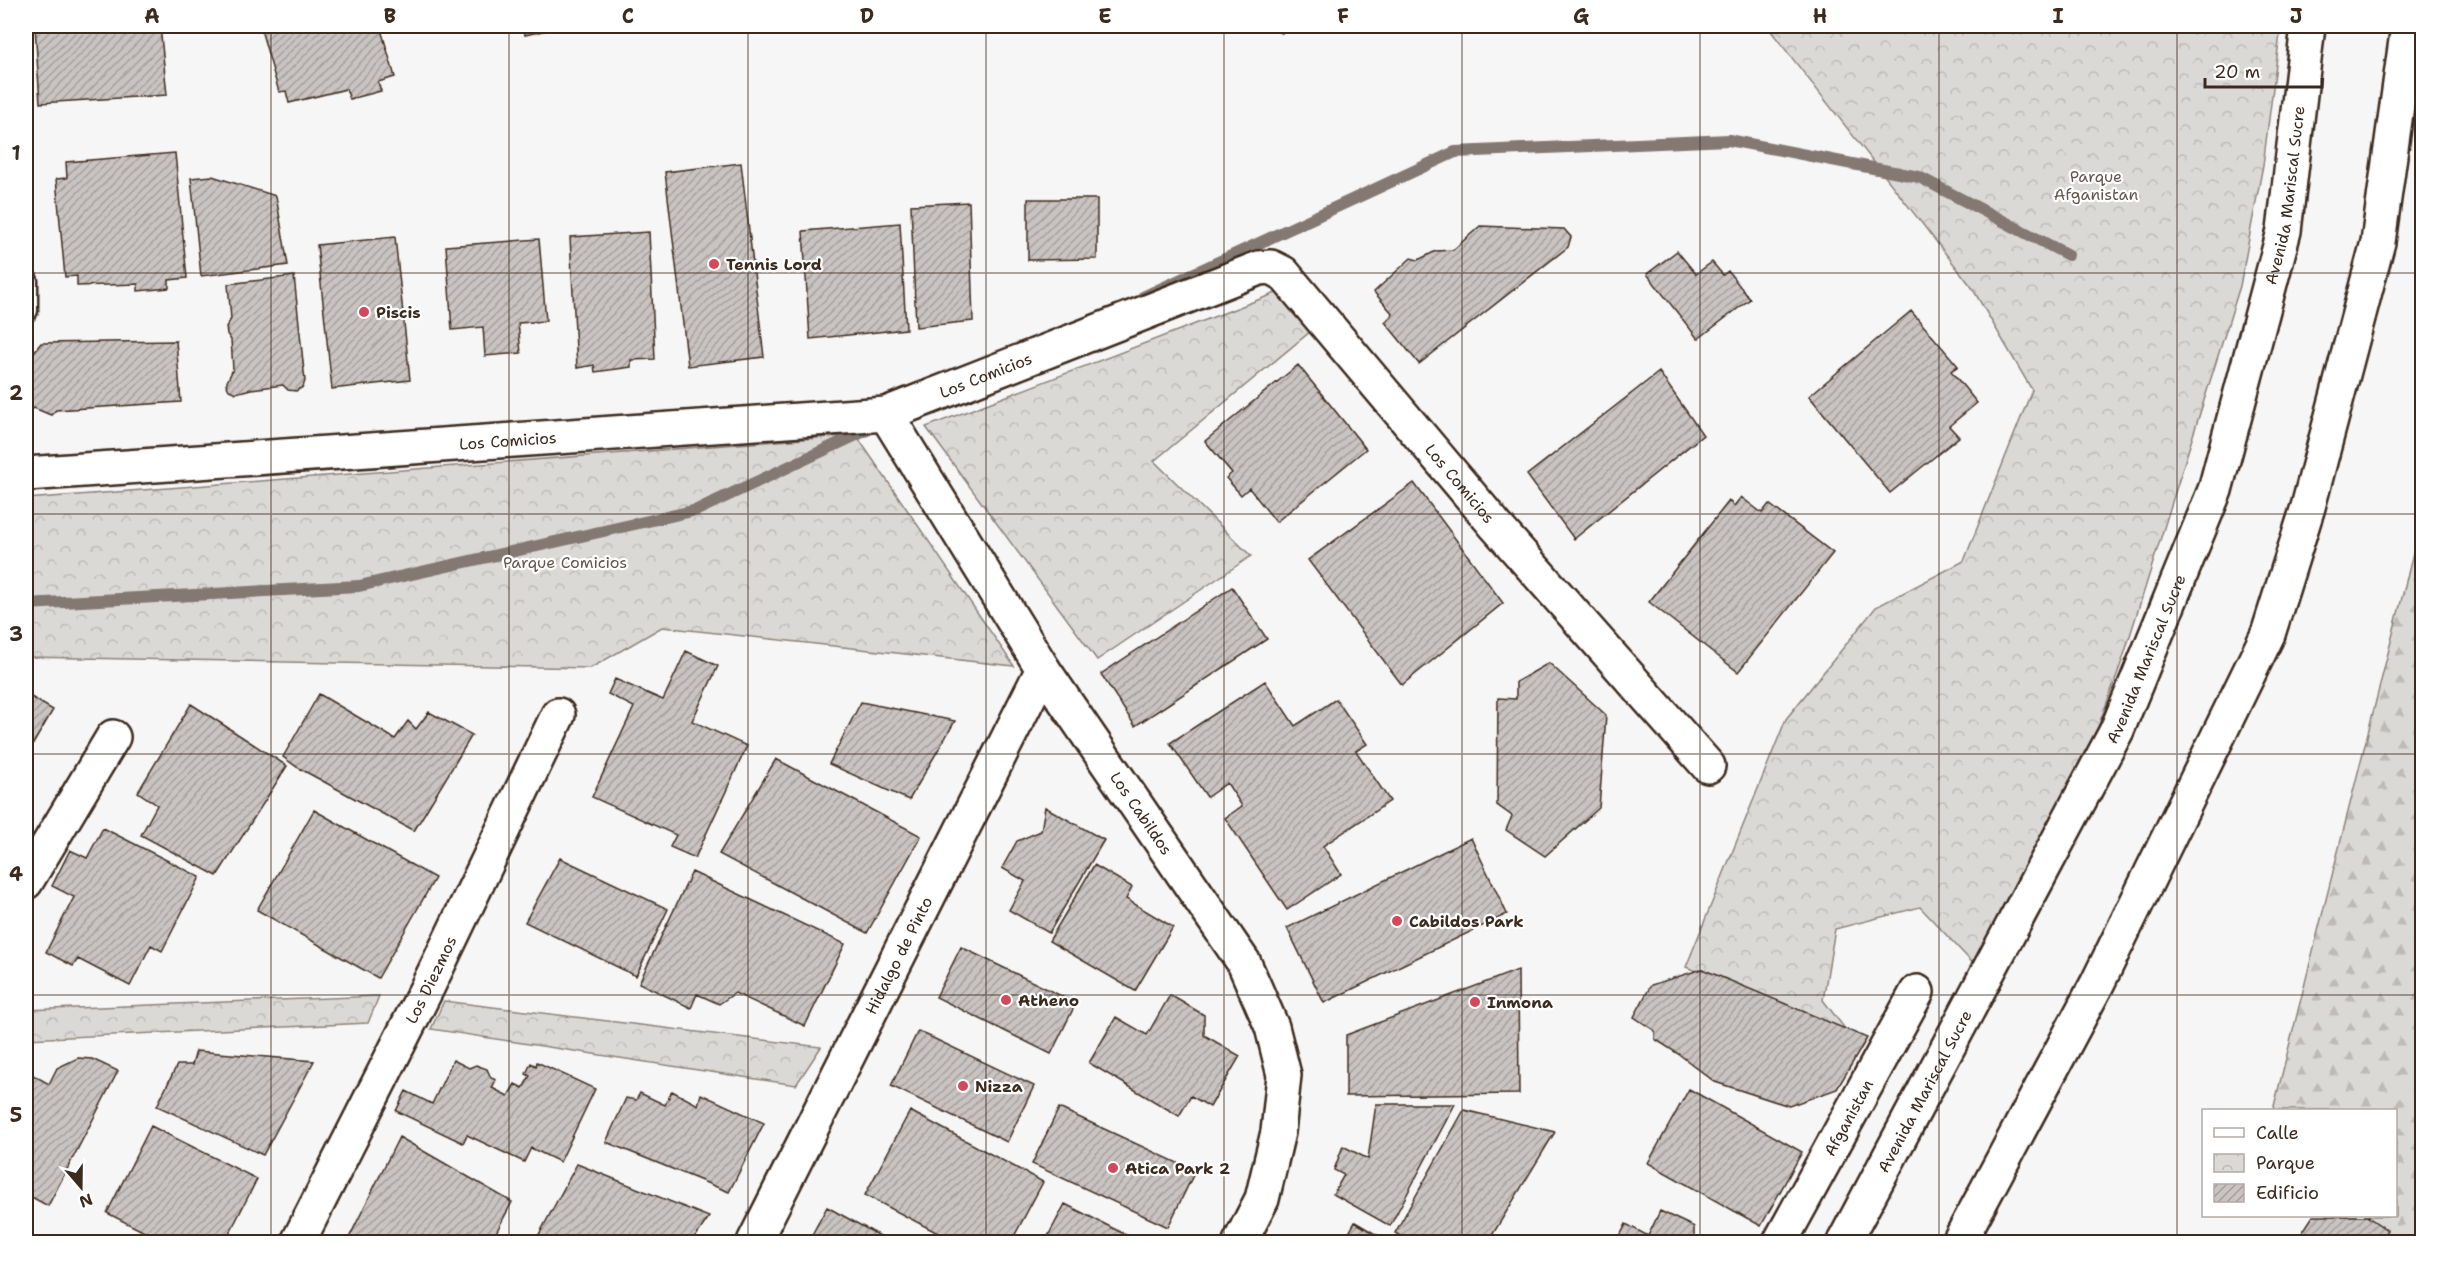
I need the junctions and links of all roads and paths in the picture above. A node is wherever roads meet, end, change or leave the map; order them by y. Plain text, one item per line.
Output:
1 (2308, 26) edge
2 (2408, 26) edge
3 (26, 281) edge
4 (26, 310) edge
5 (886, 414) junction
6 (26, 474) edge
7 (1043, 669) junction
8 (558, 715) dead end
9 (113, 738) dead end
10 (1708, 766) dead end
11 (26, 882) edge
12 (1917, 992) dead end
13 (298, 1242) edge
14 (754, 1242) edge
15 (1240, 1242) edge
16 (1780, 1242) edge
17 (1844, 1242) edge
18 (1959, 1242) edge

1 - 17 street, Avenida Mariscal Sucre
2 - 18 street
3 - 4 lane
5 - 6 street, Los Comicios
5 - 7 street, Los Cabildos
5 - 10 street, Los Comicios
7 - 14 street, Hidalgo de Pinto
7 - 15 street, Los Cabildos
8 - 13 street, Los Diezmos
9 - 11 street
12 - 16 street, Afganistan

